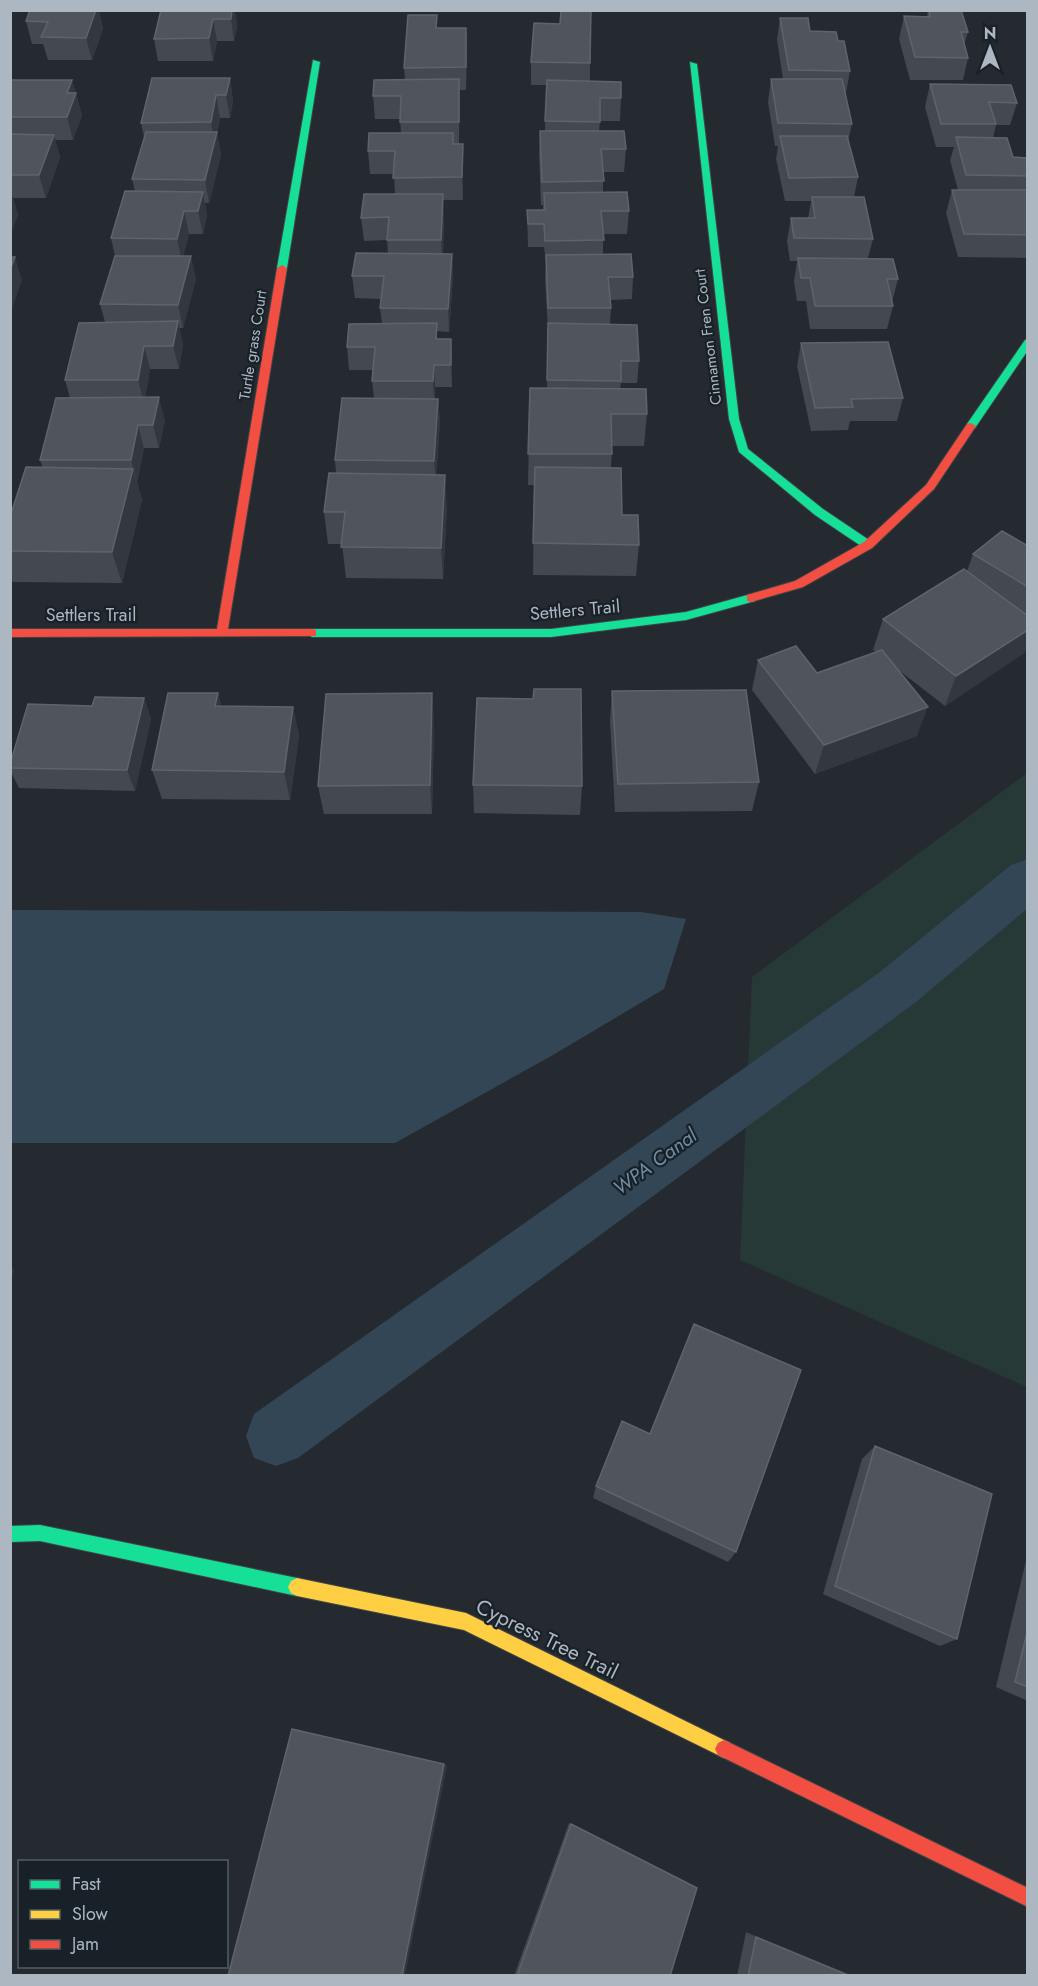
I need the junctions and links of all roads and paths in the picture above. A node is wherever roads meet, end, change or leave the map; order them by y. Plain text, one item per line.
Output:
1 (316, 62) dead end
2 (693, 64) dead end
3 (1028, 342) edge
4 (868, 545) junction
5 (10, 633) edge
6 (222, 633) junction
7 (10, 1534) edge
8 (1028, 1898) edge

1 - 6 street, Turtle grass Court
2 - 4 street, Cinnamon Fren Court
3 - 4 street, Settlers Trail
4 - 6 street, Settlers Trail
5 - 6 street, Settlers Trail
7 - 8 street, Cypress Tree Trail

